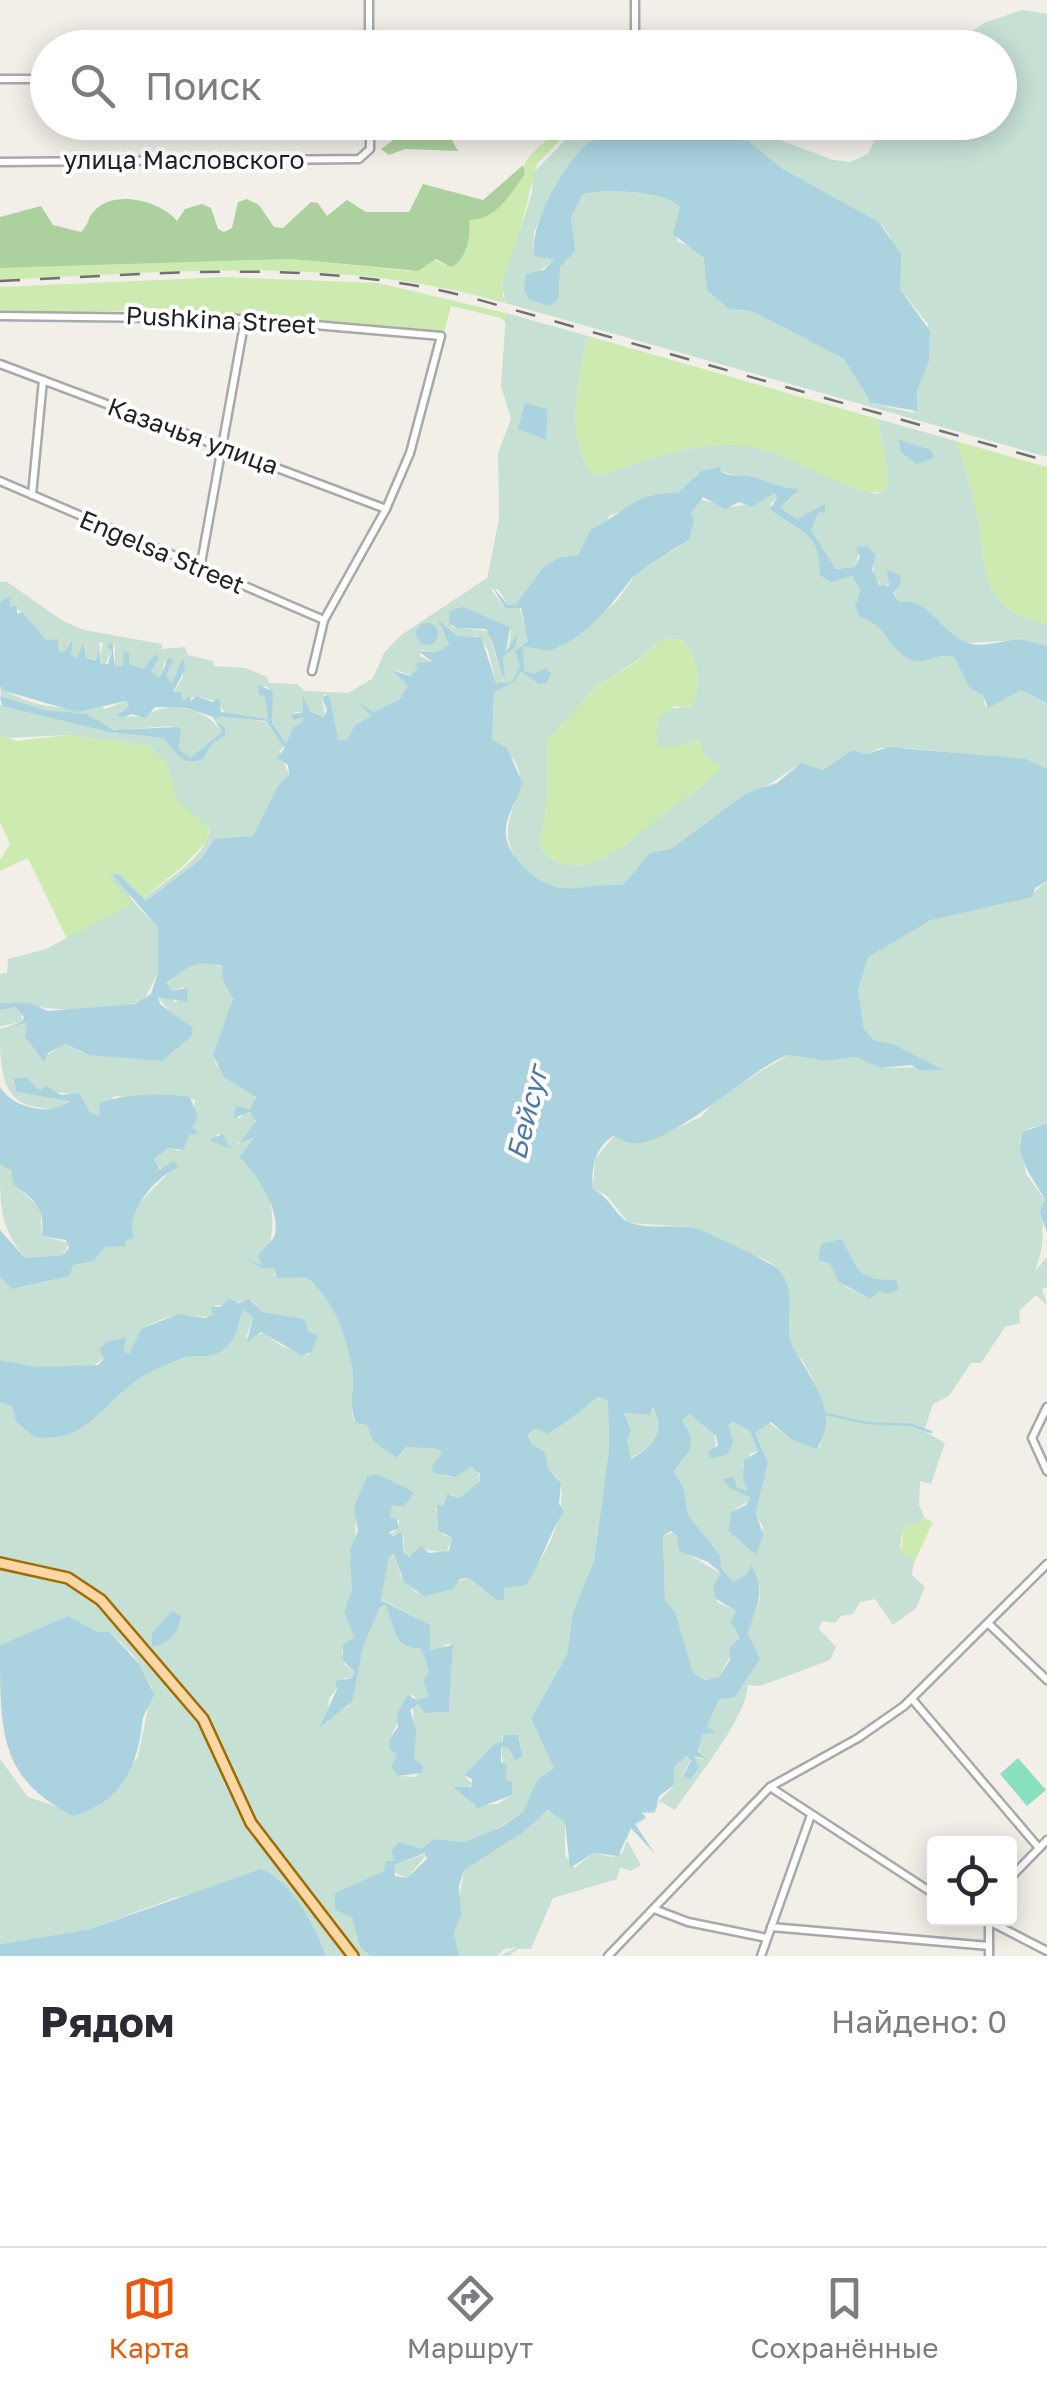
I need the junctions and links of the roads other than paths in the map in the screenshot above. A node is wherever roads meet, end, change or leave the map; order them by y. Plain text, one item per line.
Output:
1 (369, 0) edge
2 (635, 0) edge
3 (369, 30) edge
4 (635, 30) edge
5 (0, 79) edge
6 (30, 79) edge
7 (368, 140) edge
8 (0, 162) edge
9 (0, 316) edge
10 (245, 319) junction
11 (0, 364) edge
12 (43, 380) junction
13 (224, 446) junction
14 (0, 481) edge
15 (32, 496) junction
16 (386, 509) junction
17 (200, 569) junction
18 (324, 620) junction
19 (312, 671) dead end
20 (1047, 1407) edge
21 (1047, 1470) edge
22 (0, 1563) edge
23 (1047, 1564) edge
24 (990, 1625) junction
25 (1047, 1680) edge
26 (912, 1700) junction
27 (770, 1787) junction
28 (812, 1814) junction
29 (1043, 1847) edge
30 (1017, 1871) edge
31 (927, 1889) edge
32 (654, 1908) junction
33 (988, 1926) edge
34 (1000, 1926) edge
35 (770, 1928) junction
36 (767, 1938) junction
37 (989, 1946) junction
38 (1047, 1951) edge
39 (353, 1956) edge
40 (608, 1956) edge
41 (761, 1956) edge
42 (989, 1956) edge

1 - 3 street
2 - 4 street
5 - 6 street
7 - 8 street, улица Масловского
9 - 10 street, Pushkina Street
10 - 13 street
10 - 16 street, Pushkina Street
11 - 12 street, Казачья улица
12 - 13 street, Казачья улица
12 - 15 street
13 - 16 street, Казачья улица
13 - 17 street
14 - 15 street, Engelsa Street
15 - 17 street, Engelsa Street
16 - 18 street
17 - 18 street, Engelsa Street
18 - 19 street
20 - 21 street
22 - 39 main road
23 - 24 street
24 - 25 street
24 - 26 street
26 - 27 street
26 - 29 street
27 - 28 street
27 - 32 street
28 - 31 street
28 - 35 street
29 - 30 street
32 - 36 street
32 - 40 street
33 - 37 street
34 - 38 street
35 - 36 street
35 - 37 street
36 - 41 street
37 - 42 street

